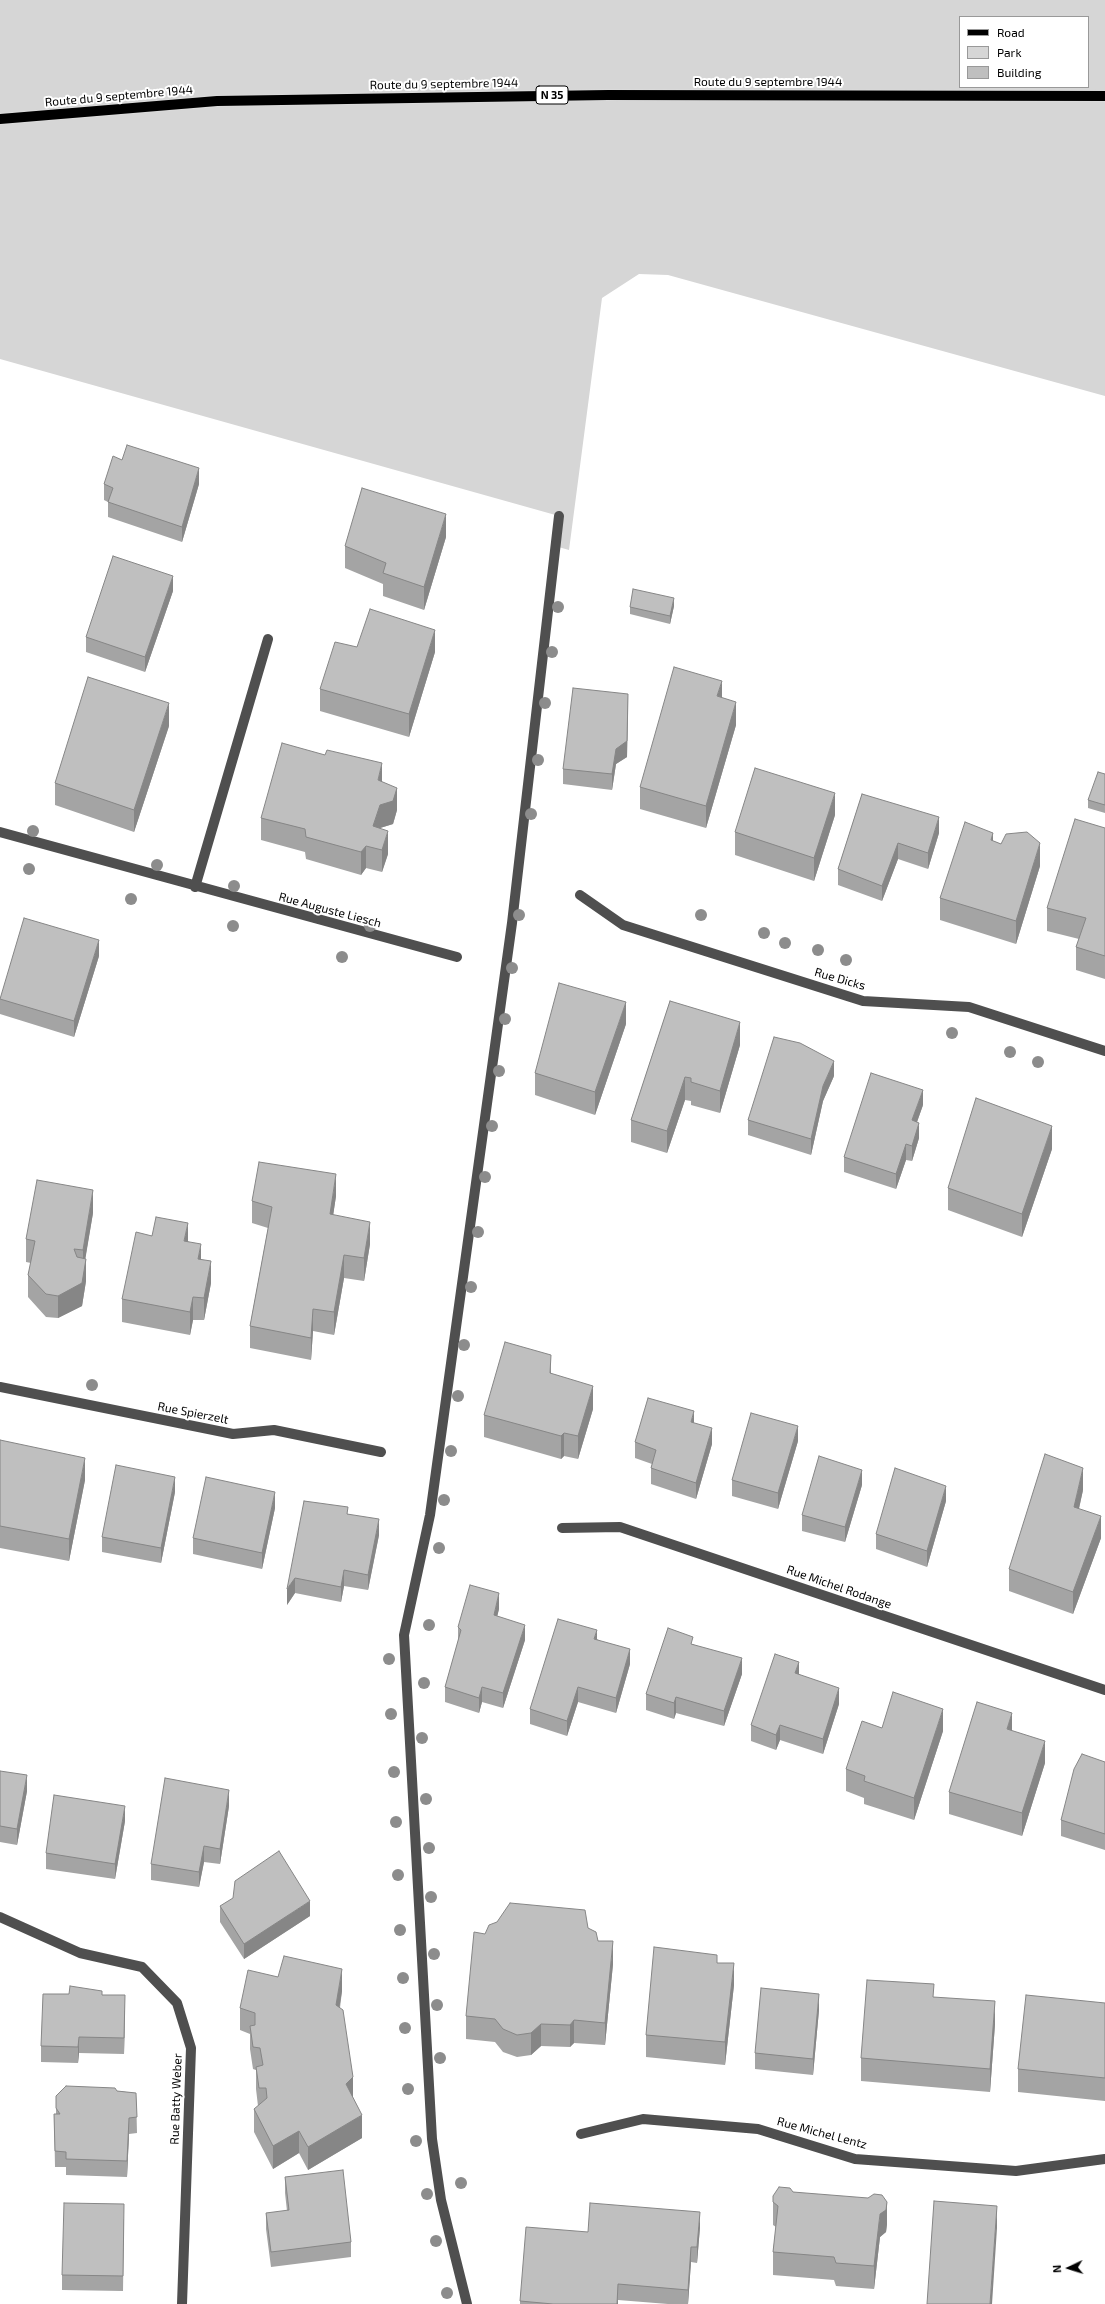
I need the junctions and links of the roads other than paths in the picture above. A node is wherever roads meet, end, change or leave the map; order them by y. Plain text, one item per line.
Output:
1 (1105, 96) edge
2 (0, 119) edge
3 (559, 516) dead end
4 (268, 639) dead end
5 (0, 832) edge
6 (195, 887) junction
7 (580, 895) dead end
8 (457, 958) dead end
9 (1105, 1051) edge
10 (0, 1387) edge
11 (381, 1452) dead end
12 (562, 1528) dead end
13 (1105, 1690) edge
14 (0, 1917) edge
15 (581, 2134) dead end
16 (1105, 2159) edge
17 (182, 2304) edge
18 (467, 2304) edge

1 - 2 main road, Route du 9 septembre 1944 / N 35
3 - 18 street
4 - 6 street
5 - 6 street, Rue Auguste Liesch
6 - 8 street, Rue Auguste Liesch
7 - 9 street, Rue Dicks
10 - 11 street, Rue Spierzelt
12 - 13 street, Rue Michel Rodange
14 - 17 street, Rue Batty Weber
15 - 16 street, Rue Michel Lentz

